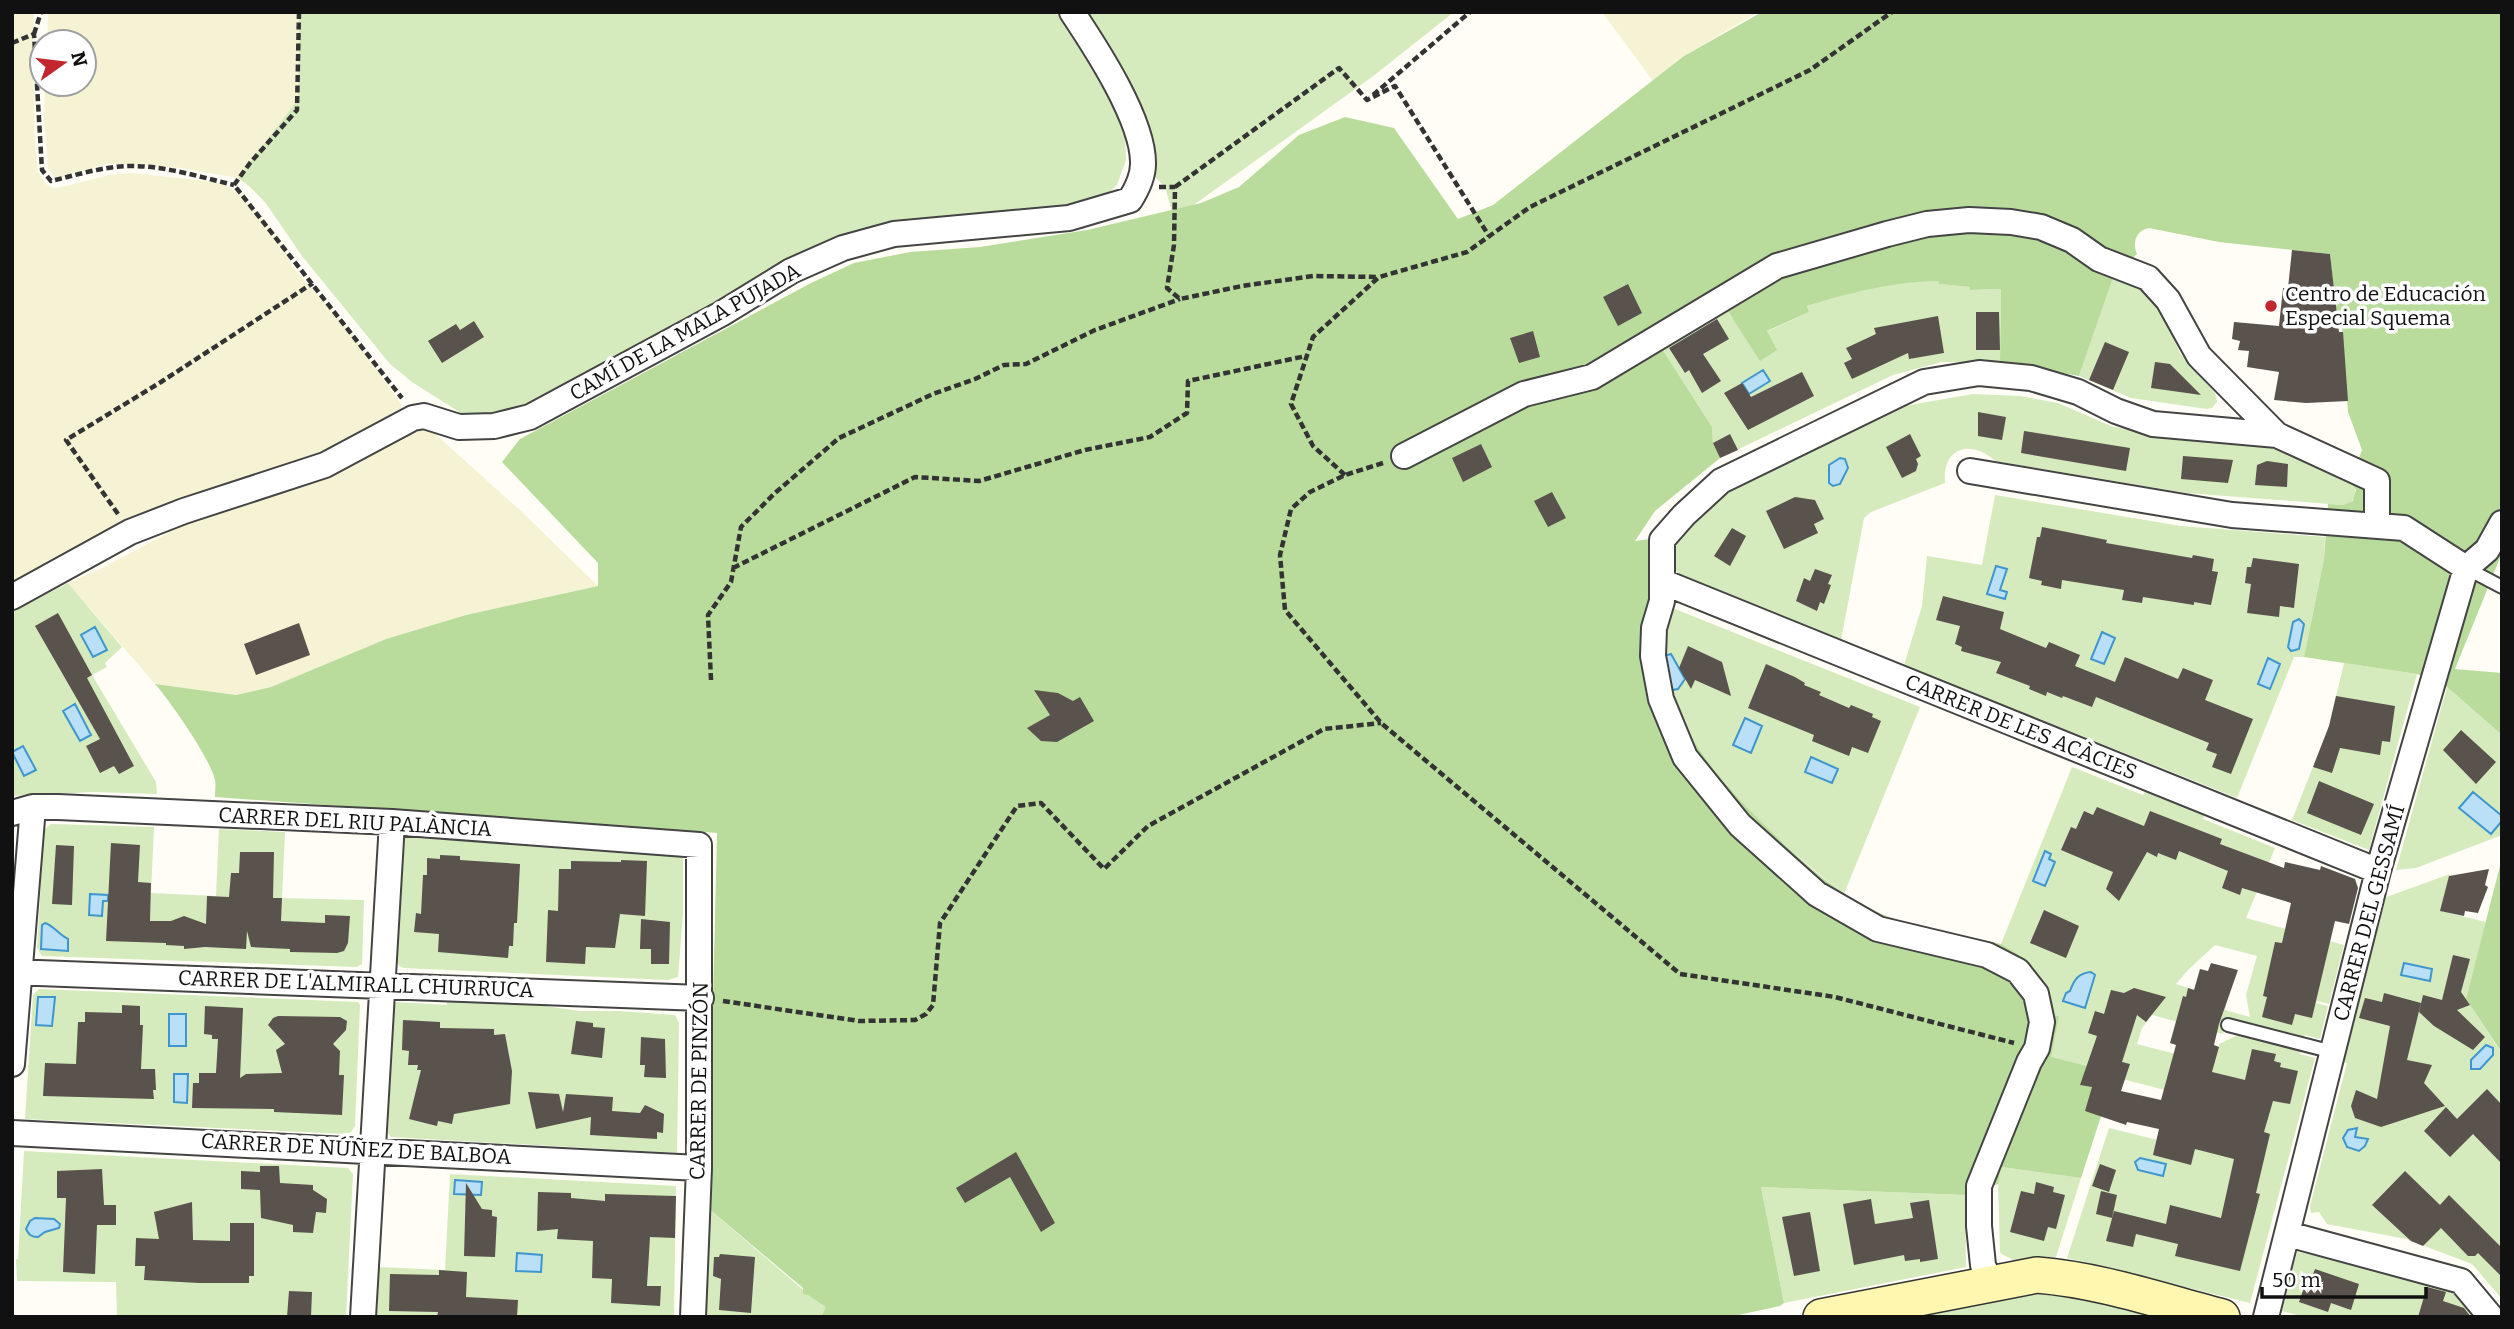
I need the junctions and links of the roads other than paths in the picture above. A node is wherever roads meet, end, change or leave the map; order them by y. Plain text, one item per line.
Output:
1 (1072, 12) edge
2 (2277, 435) junction
3 (1404, 456) road end
4 (1970, 471) dead end
5 (2502, 523) edge
6 (2377, 526) junction
7 (2466, 568) junction
8 (1663, 582) junction
9 (2502, 587) edge
10 (12, 597) edge
11 (22, 810) edge
12 (392, 822) junction
13 (699, 845) joint
14 (2378, 871) junction
15 (16, 972) edge
16 (380, 984) junction
17 (711, 999) junction
18 (2228, 1025) dead end
19 (2333, 1052) junction
20 (12, 1064) edge
21 (12, 1133) edge
22 (373, 1150) junction
23 (699, 1168) junction
24 (2288, 1234) junction
25 (1990, 1282) junction
26 (1829, 1316) edge
27 (363, 1317) edge
28 (692, 1317) edge
29 (2222, 1317) edge
30 (2266, 1317) edge
31 (2491, 1317) edge

1 - 10 street, CAMÍ DE LA MALA PUJADA
2 - 3 street
2 - 6 street
2 - 8 street
4 - 6 street
5 - 7 street, CARRER DEL GESSAMÍ
6 - 7 street
7 - 9 lane
7 - 14 street, CARRER DEL GESSAMÍ
8 - 14 street, CARRER DE LES ACÀCIES
8 - 25 street
11 - 12 street, CARRER DEL RIU PALÀNCIA
11 - 15 street
12 - 13 street, CARRER DEL RIU PALÀNCIA
12 - 16 street
13 - 17 street, CARRER DE PINZÓN
14 - 19 street, CARRER DEL GESSAMÍ
15 - 16 street, CARRER DE L'ALMIRALL CHURRUCA
15 - 20 street
16 - 17 street, CARRER DE L'ALMIRALL CHURRUCA
16 - 22 street
17 - 23 street, CARRER DE PINZÓN
18 - 19 lane
19 - 24 street, CARRER DEL GESSAMÍ
21 - 22 street, CARRER DE NÚÑEZ DE BALBOA
22 - 23 street, CARRER DE NÚÑEZ DE BALBOA
22 - 27 street
23 - 28 street, CARRER DE PINZÓN
24 - 30 street, CARRER DEL GESSAMÍ
24 - 31 street
25 - 26 street
25 - 29 street

